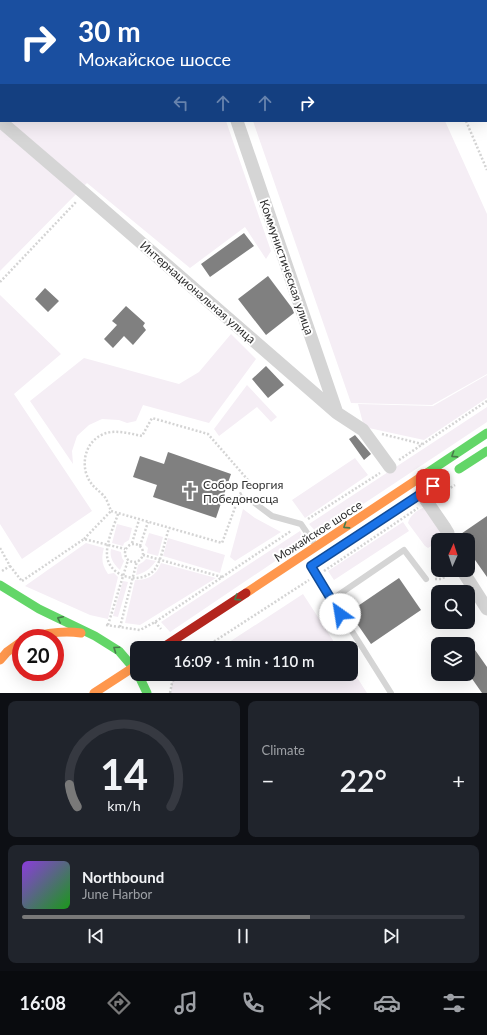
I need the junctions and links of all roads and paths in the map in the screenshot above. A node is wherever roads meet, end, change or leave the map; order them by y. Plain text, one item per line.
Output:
1 (1, 122) edge
2 (237, 122) edge
3 (466, 122) edge
4 (487, 170) edge
5 (84, 193) junction
6 (0, 282) edge
7 (487, 401) edge
8 (337, 413) junction
9 (363, 430) junction
10 (487, 433) edge
11 (422, 444) junction
12 (484, 455) edge
13 (390, 467) junction
14 (454, 472) dead end
15 (461, 482) dead end
16 (240, 494) junction
17 (422, 496) junction
18 (252, 501) joint
19 (111, 512) junction
20 (118, 514) junction
21 (139, 520) junction
22 (148, 522) junction
23 (301, 524) junction
24 (169, 528) junction
25 (448, 533) edge
26 (84, 539) junction
27 (132, 543) junction
28 (108, 544) junction
29 (140, 546) junction
30 (316, 546) junction
31 (0, 548) edge
32 (125, 549) junction
33 (143, 555) junction
34 (159, 559) junction
35 (128, 560) junction
36 (137, 561) junction
37 (10, 566) junction
38 (311, 566) dead end
39 (0, 572) edge
40 (317, 575) junction
41 (123, 576) junction
42 (223, 577) junction
43 (446, 577) edge
44 (461, 577) edge
45 (132, 578) junction
46 (426, 579) joint
47 (22, 581) junction
48 (19, 584) dead end
49 (0, 585) edge
50 (331, 600) junction
51 (487, 609) edge
52 (100, 623) dead end
53 (108, 625) junction
54 (120, 627) junction
55 (64, 631) edge
56 (95, 636) junction
57 (173, 641) edge
58 (215, 641) edge
59 (12, 648) edge
60 (0, 660) edge
61 (130, 663) edge
62 (130, 677) edge
63 (142, 681) edge
64 (173, 681) edge
65 (94, 693) edge
66 (147, 693) edge
67 (170, 693) edge
68 (391, 693) edge

1 - 5 street, Интернациональная улица
2 - 8 street, Коммунистическая улица
3 - 4 path
5 - 6 path
5 - 8 street, Интернациональная улица
7 - 11 path
8 - 9 street, Интернациональная улица
9 - 11 path
9 - 13 street, Интернациональная улица
10 -> 30 main road, Можайское шоссе
11 - 13 path
12 - 14 main road
13 - 23 path
15 - 17 path
16 - 18 path
16 - 19 path
16 - 24 path
17 - 25 street
17 - 40 path
18 - 23 lane
19 - 20 path
19 - 26 path
20 - 21 path
20 - 28 path
21 - 22 path
21 - 27 path
22 - 24 path
22 - 29 path
23 - 30 lane
23 - 42 path
24 - 34 path
26 - 28 path
26 - 47 path
27 - 29 path
27 - 32 path
28 - 32 path
28 - 41 path
29 - 33 path
30 -> 57 main road, Можайское шоссе
31 - 37 path
32 - 35 path
33 - 34 path
33 - 36 path
34 - 42 path
34 - 45 path
35 - 36 path
35 - 41 path
36 - 45 path
37 - 39 path
37 - 47 path
38 - 40 lane
40 - 50 lane
40 - 58 path
41 - 45 path
41 - 53 path
42 - 54 path
43 - 46 path
44 - 51 street
45 - 54 path
46 - 50 lane
47 - 48 path
56 -> 49 main road
50 - 68 lane
52 - 53 path
53 - 54 path
55 - 56 main road
61 -> 56 main road
59 - 60 main road
62 - 65 main road
63 - 66 main road
64 - 67 path

